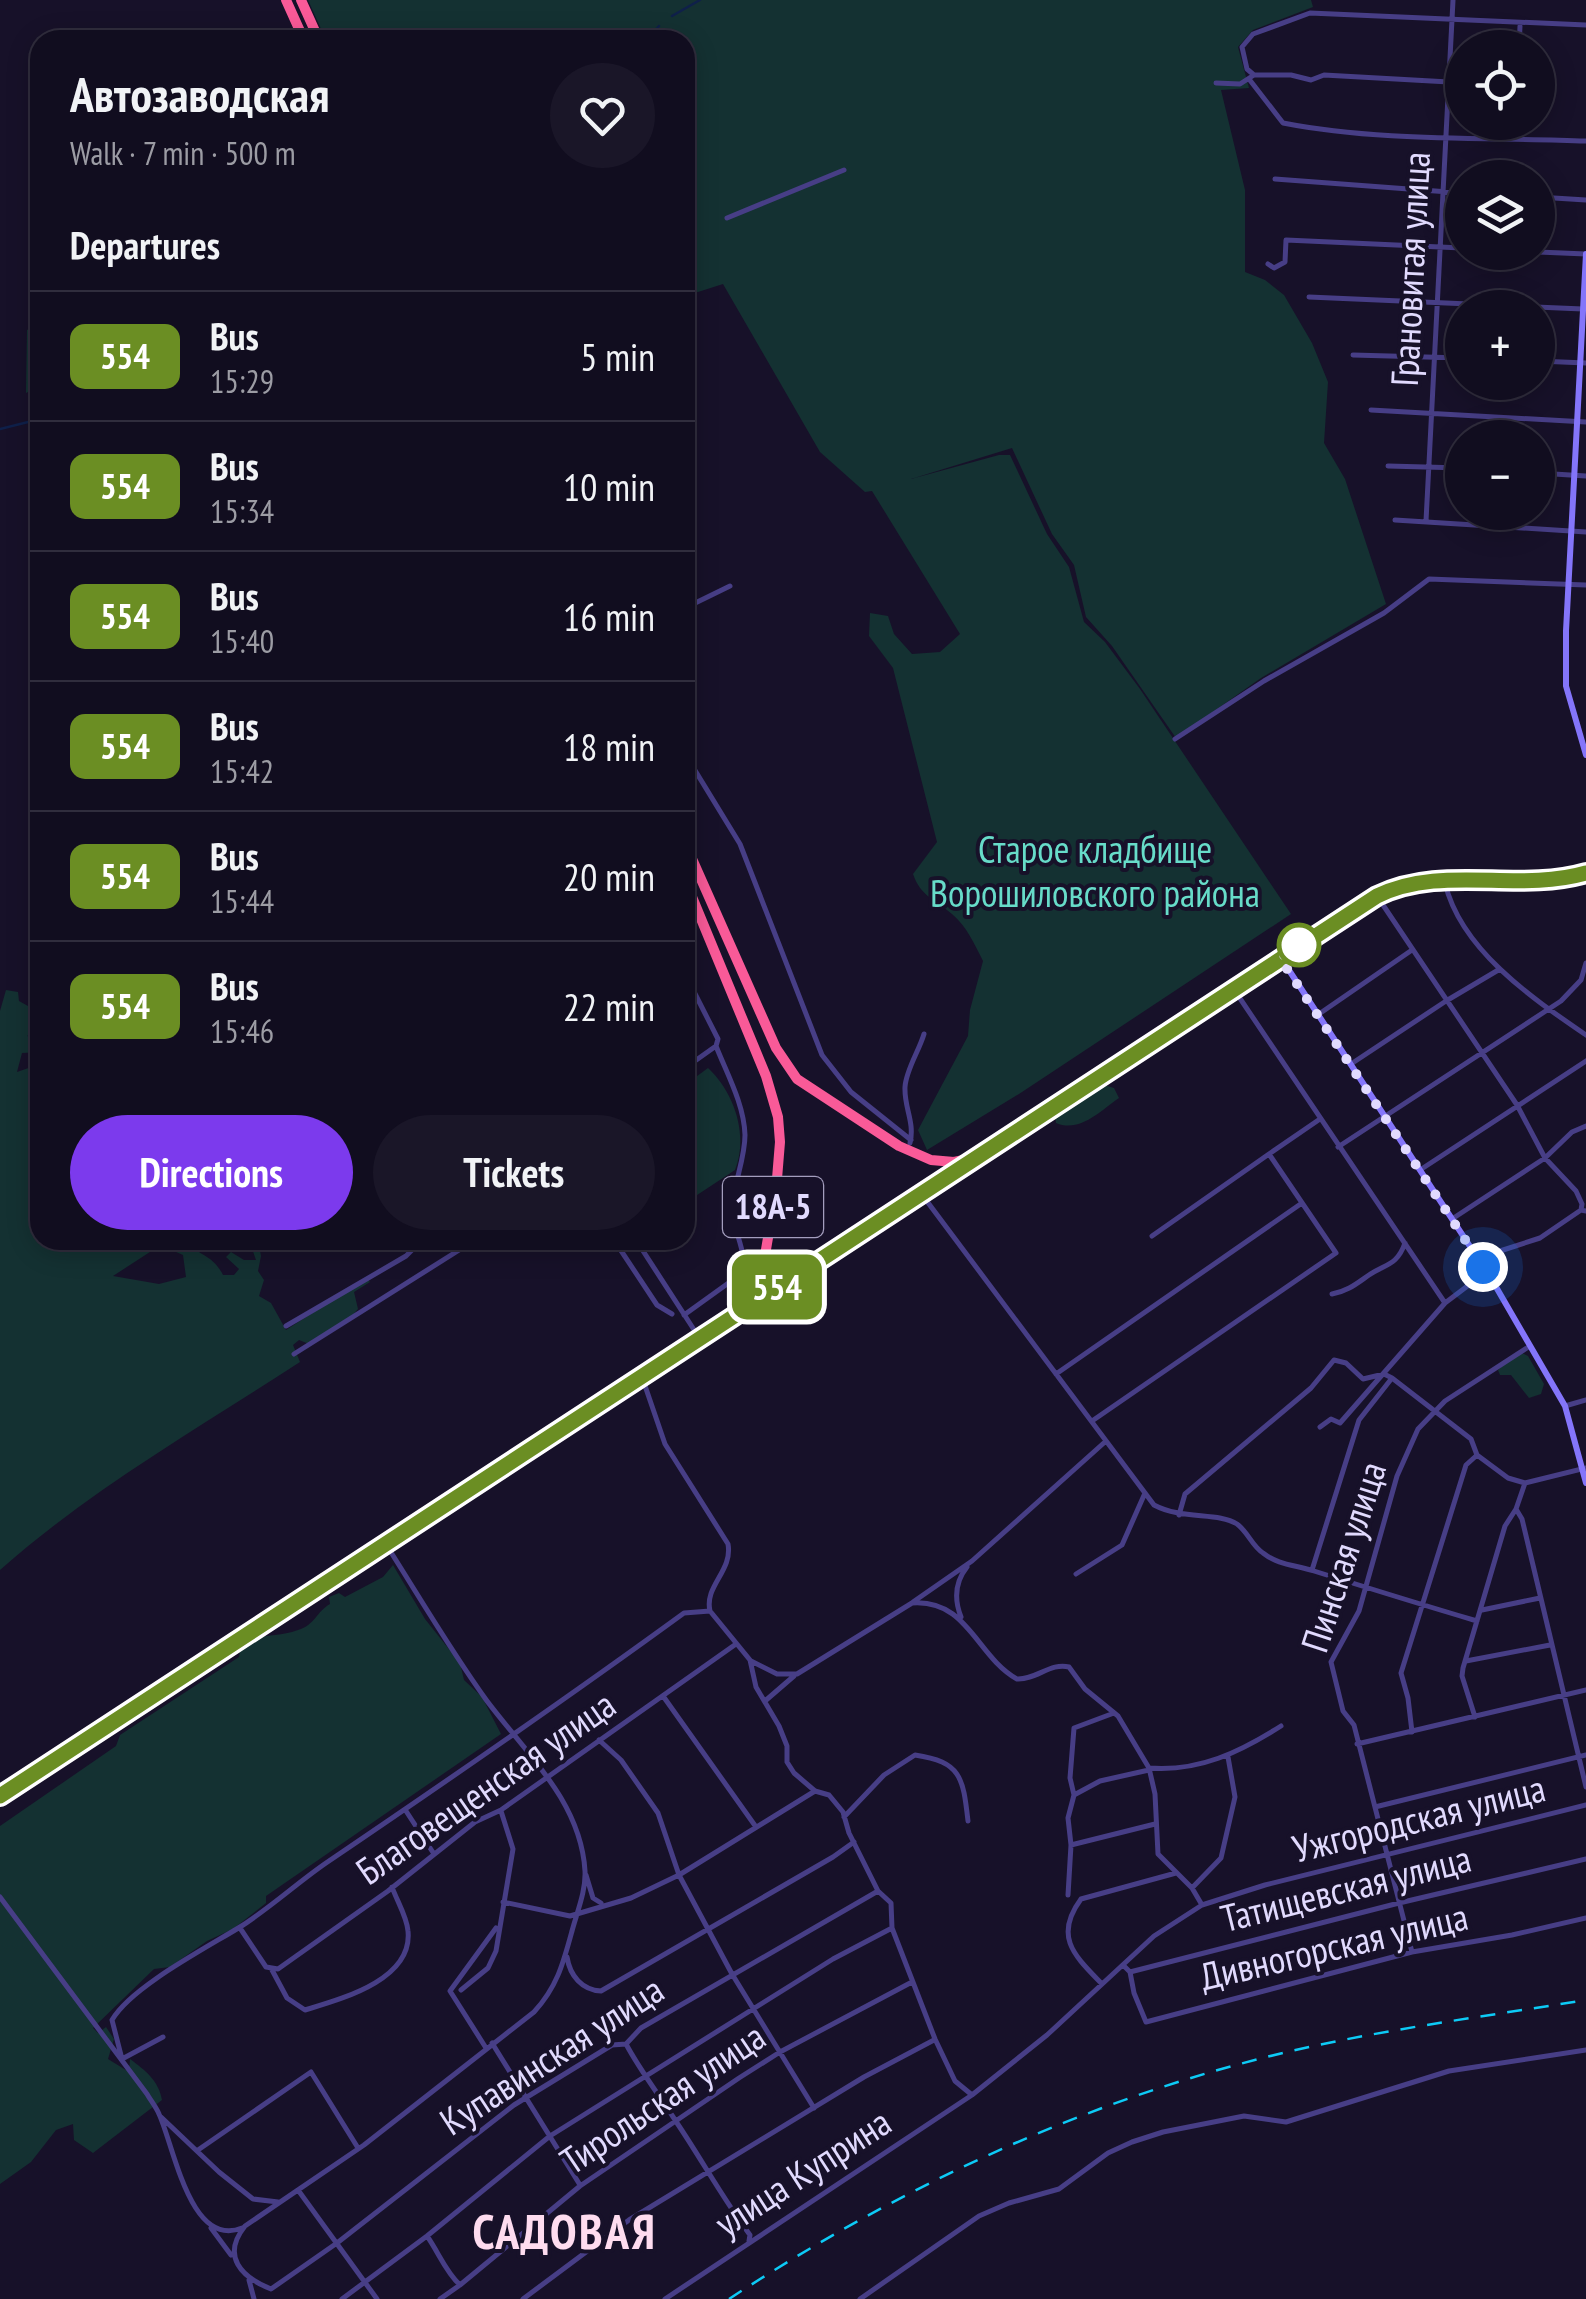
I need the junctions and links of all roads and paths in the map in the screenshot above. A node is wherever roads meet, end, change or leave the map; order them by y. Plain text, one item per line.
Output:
1 (286, 0) edge
2 (301, 0) edge
3 (1453, 0) edge
4 (1452, 20) junction
5 (1520, 24) junction
6 (1586, 25) edge
7 (300, 30) edge
8 (314, 30) edge
9 (1452, 30) edge
10 (1520, 30) edge
11 (1252, 77) junction
12 (1445, 82) edge
13 (1216, 83) dead end
14 (1445, 137) edge
15 (1446, 140) edge
16 (1555, 140) edge
17 (1586, 141) edge
18 (844, 170) dead end
19 (1275, 179) dead end
20 (1444, 192) junction
21 (1555, 198) edge
22 (1586, 200) edge
23 (727, 218) dead end
24 (1440, 247) junction
25 (1445, 247) edge
26 (1555, 253) edge
27 (1586, 254) edge
28 (1268, 264) dead end
29 (1309, 296) dead end
30 (1436, 303) junction
31 (1584, 309) edge
32 (1353, 355) dead end
33 (1434, 356) junction
34 (1445, 357) edge
35 (1555, 362) edge
36 (1582, 363) edge
37 (1371, 410) dead end
38 (1430, 414) junction
39 (1575, 422) junction
40 (1586, 422) edge
41 (1427, 465) junction
42 (1388, 466) dead end
43 (1445, 467) edge
44 (1555, 474) edge
45 (1572, 475) junction
46 (1586, 476) edge
47 (1395, 520) dead end
48 (1426, 520) junction
49 (1569, 531) junction
50 (1586, 532) edge
51 (1567, 584) junction
52 (1586, 585) edge
53 (730, 586) dead end
54 (695, 603) edge
55 (1175, 739) dead end
56 (1586, 755) edge
57 (695, 770) edge
58 (695, 866) edge
59 (1586, 873) edge
60 (1444, 880) junction
61 (1377, 896) junction
62 (695, 904) edge
63 (1412, 950) junction
64 (1280, 958) junction
65 (1586, 962) edge
66 (1501, 968) junction
67 (1234, 990) junction
68 (695, 998) edge
69 (1446, 1000) junction
70 (1549, 1009) junction
71 (1319, 1014) junction
72 (924, 1034) dead end
73 (1586, 1035) edge
74 (716, 1046) junction
75 (776, 1048) junction
76 (1480, 1052) junction
77 (758, 1056) junction
78 (1586, 1060) edge
79 (695, 1061) edge
80 (1351, 1064) junction
81 (797, 1079) junction
82 (771, 1090) junction
83 (1517, 1106) junction
84 (1385, 1115) junction
85 (1320, 1119) junction
86 (1586, 1126) edge
87 (909, 1145) junction
88 (1338, 1147) junction
89 (983, 1154) junction
90 (1269, 1154) junction
91 (1545, 1158) junction
92 (931, 1160) junction
93 (1420, 1170) junction
94 (938, 1184) junction
95 (922, 1194) junction
96 (1302, 1203) junction
97 (1583, 1211) edge
98 (1452, 1219) junction
99 (1152, 1236) dead end
100 (1405, 1243) junction
101 (412, 1250) edge
102 (458, 1250) edge
103 (621, 1250) edge
104 (642, 1250) edge
105 (1481, 1264) junction
106 (763, 1267) junction
107 (1486, 1272) junction
108 (776, 1288) junction
109 (1332, 1294) dead end
110 (1446, 1303) junction
111 (672, 1314) dead end
112 (684, 1315) junction
113 (733, 1316) junction
114 (286, 1326) dead end
115 (700, 1339) junction
116 (1530, 1346) junction
117 (294, 1354) dead end
118 (1056, 1374) junction
119 (1384, 1374) junction
120 (642, 1377) junction
121 (1392, 1378) junction
122 (1586, 1400) edge
123 (1565, 1406) junction
124 (1435, 1412) junction
125 (1091, 1422) junction
126 (1320, 1427) dead end
127 (1106, 1442) junction
128 (1476, 1455) junction
129 (1584, 1468) edge
130 (1524, 1484) junction
131 (1586, 1484) edge
132 (1144, 1492) junction
133 (1516, 1509) junction
134 (1180, 1515) junction
135 (386, 1544) junction
136 (972, 1560) junction
137 (1312, 1570) junction
138 (1076, 1574) dead end
139 (1363, 1589) junction
140 (1540, 1598) junction
141 (912, 1604) junction
142 (1420, 1604) junction
143 (1482, 1610) junction
144 (710, 1612) junction
145 (961, 1618) junction
146 (1478, 1622) junction
147 (736, 1644) junction
148 (1550, 1644) junction
149 (750, 1660) junction
150 (1466, 1661) junction
151 (776, 1674) junction
152 (797, 1674) junction
153 (780, 1686) junction
154 (1586, 1690) edge
155 (1564, 1694) junction
156 (663, 1696) junction
157 (764, 1702) junction
158 (1114, 1713) junction
159 (1474, 1717) junction
160 (1282, 1726) dead end
161 (1412, 1732) junction
162 (515, 1736) junction
163 (600, 1740) junction
164 (1357, 1744) junction
165 (1586, 1755) edge
166 (1228, 1757) junction
167 (1578, 1757) junction
168 (1149, 1769) junction
169 (547, 1778) junction
170 (1586, 1788) edge
171 (814, 1790) junction
172 (1074, 1795) junction
173 (0, 1796) edge
174 (1586, 1805) edge
175 (1374, 1808) junction
176 (405, 1810) junction
177 (502, 1810) junction
178 (844, 1817) junction
179 (968, 1820) dead end
180 (1155, 1824) junction
181 (756, 1827) junction
182 (854, 1842) junction
183 (1072, 1846) junction
184 (434, 1854) junction
185 (1389, 1854) junction
186 (1586, 1859) edge
187 (1176, 1873) junction
188 (585, 1874) junction
189 (679, 1875) junction
190 (392, 1888) junction
191 (1192, 1888) junction
192 (878, 1891) junction
193 (1068, 1894) dead end
194 (0, 1897) edge
195 (503, 1902) junction
196 (1399, 1902) junction
197 (604, 1904) junction
198 (1202, 1904) junction
199 (578, 1912) junction
200 (1586, 1918) edge
201 (240, 1927) junction
202 (892, 1928) junction
203 (709, 1930) junction
204 (493, 1940) junction
205 (1412, 1952) junction
206 (566, 1953) junction
207 (1123, 1965) junction
208 (269, 1969) junction
209 (1130, 1972) junction
210 (732, 1974) junction
211 (912, 1982) junction
212 (1102, 1984) junction
213 (461, 1990) dead end
214 (754, 2010) junction
215 (163, 2037) dead end
216 (935, 2039) junction
217 (626, 2044) junction
218 (489, 2045) junction
219 (1586, 2050) edge
220 (780, 2052) junction
221 (122, 2058) junction
222 (644, 2077) junction
223 (972, 2095) junction
224 (526, 2096) junction
225 (814, 2108) junction
226 (160, 2114) junction
227 (677, 2122) junction
228 (550, 2136) junction
229 (358, 2148) junction
230 (198, 2150) junction
231 (707, 2173) junction
232 (580, 2186) junction
233 (298, 2190) junction
234 (281, 2202) junction
235 (209, 2226) junction
236 (245, 2226) junction
237 (427, 2236) junction
238 (749, 2241) junction
239 (338, 2243) junction
240 (233, 2257) junction
241 (248, 2277) junction
242 (366, 2282) junction
243 (460, 2285) junction
244 (254, 2299) edge
245 (342, 2299) edge
246 (377, 2299) edge
247 (440, 2299) edge
248 (523, 2299) edge
249 (665, 2299) edge
250 (860, 2299) edge

1 - 7 highway
2 - 8 highway
3 - 4 street, Грановитая улица
4 - 5 street
4 - 9 street, Грановитая улица
4 - 11 street
5 - 6 street
5 - 10 street
11 - 12 street
11 - 13 street
11 - 14 street
15 - 20 street, Грановитая улица
16 - 17 street
18 - 23 street
19 - 20 street
20 - 24 street, Грановитая улица
21 - 22 street
24 - 25 street
24 - 28 street
24 - 30 street, Грановитая улица
26 - 27 street
27 - 31 street
29 - 30 street
30 - 31 street
30 - 33 street, Грановитая улица
31 - 36 street
32 - 33 street
33 - 34 street
33 - 38 street, Грановитая улица
35 - 36 street
36 - 39 street
37 - 38 street
38 - 39 street
38 - 41 street, Грановитая улица
39 - 40 street
39 - 45 street
41 - 42 street
41 - 43 street
41 - 48 street, Грановитая улица
44 - 45 street
45 - 46 street
45 - 49 street
47 - 48 street
48 - 49 street
49 - 50 street
49 - 51 street
51 - 52 street
51 - 55 street
51 - 56 street
53 - 54 street
57 - 87 street
58 - 75 highway
59 - 60 highway
60 - 61 highway
60 - 66 street
61 - 63 street
61 - 64 highway
62 - 77 highway, 18А-5
63 - 69 street
63 - 71 street
64 - 67 highway
64 - 71 street
65 - 70 street
66 - 69 street
66 - 70 street
67 - 85 street
67 - 89 highway
68 - 74 street
69 - 76 street
69 - 80 street
70 - 73 street
70 - 76 street
71 - 80 street
72 - 87 street
74 - 79 street
74 - 112 street
75 - 77 highway
75 - 81 highway
76 - 83 street
76 - 84 street
77 - 82 highway, 18А-5
78 - 83 street
80 - 84 street
81 - 82 highway
81 - 87 highway
82 - 106 highway, 18А-5
83 - 91 street
83 - 93 street
84 - 88 street
84 - 93 street
85 - 88 street
85 - 90 street
86 - 91 street
87 - 92 highway
88 - 100 street
89 - 92 highway
89 - 94 highway
90 - 96 street
90 - 99 street
91 - 97 street
91 - 98 street
92 - 94 highway
93 - 98 street
94 - 95 highway
95 - 108 highway
95 - 118 street
96 - 118 street
96 - 125 street
97 - 105 street
98 - 105 street
100 - 109 street
100 - 110 street
101 - 114 street
102 - 117 street
103 - 111 street
104 - 112 street
105 - 107 street
106 - 108 highway
106 - 113 highway, 18А-5
107 - 110 street
107 - 116 street
108 - 113 highway
110 - 119 street
112 - 115 street
113 - 115 highway
115 - 120 highway
116 - 123 street
116 - 124 street, Пинская улица
118 - 125 street
119 - 121 street
119 - 126 street
119 - 134 street
120 - 135 highway
120 - 144 street
121 - 124 street
121 - 137 street
122 - 123 street
123 - 129 street
124 - 128 street
124 - 139 street, Пинская улица
125 - 127 street
127 - 132 street
127 - 136 street
128 - 130 street
128 - 142 street
129 - 130 street
129 - 131 street
130 - 133 street
132 - 134 street
132 - 138 street
133 - 140 street
133 - 143 street
134 - 137 street
135 - 162 street
135 - 173 highway
136 - 141 street
136 - 145 street
137 - 139 street
139 - 142 street
139 - 164 street, Пинская улица
140 - 143 street
140 - 148 street
141 - 145 street
141 - 152 street
142 - 146 street
142 - 161 street
143 - 146 street
144 - 147 street
144 - 162 street
145 - 158 street
146 - 150 street
147 - 149 street
147 - 156 street, Благовещенская улица
148 - 150 street
148 - 155 street
149 - 151 street
149 - 157 street
150 - 159 street
151 - 152 street
151 - 153 street
152 - 153 street
153 - 157 street
154 - 155 street
155 - 159 street
155 - 167 street
156 - 163 street, Благовещенская улица
156 - 181 street
157 - 171 street
158 - 168 street
158 - 172 street
159 - 161 street
160 - 166 street
161 - 164 street
162 - 169 street
162 - 176 street
163 - 169 street, Благовещенская улица
163 - 189 street
164 - 175 street, Пинская улица
165 - 167 street
166 - 168 street
166 - 191 street
167 - 170 street
167 - 175 street
168 - 172 street
168 - 180 street
169 - 177 street, Благовещенская улица
169 - 188 street
171 - 178 street
171 - 181 street
172 - 183 street
174 - 185 street, Ужгородская улица
175 - 185 street, Пинская улица
176 - 184 street
176 - 201 street
177 - 184 street, Благовещенская улица
177 - 195 street
178 - 179 street
178 - 182 street
180 - 183 street
180 - 187 street
181 - 189 street
182 - 192 street
182 - 203 street
183 - 193 street
184 - 190 street, Благовещенская улица
185 - 196 street, Пинская улица
185 - 198 street, Ужгородская улица
186 - 196 street, Татищевская улица
187 - 191 street
187 - 212 street
188 - 197 street
188 - 199 street
189 - 197 street
189 - 203 street
190 - 208 street, Благовещенская улица
190 - 208 street
191 - 198 street
192 - 202 street
192 - 210 street, Купавинская улица
194 - 221 street
195 - 199 street
195 - 204 street
196 - 205 street, Пинская улица
196 - 209 street, Татищевская улица
197 - 199 street
198 - 207 street, Ужгородская улица
199 - 206 street
200 - 205 street, Дивногорская улица
201 - 208 street
201 - 221 street
202 - 211 street
202 - 214 street
203 - 206 street
203 - 210 street
204 - 213 street
204 - 218 street
205 - 209 street, Дивногорская улица
206 - 218 street
207 - 209 street
207 - 212 street, Ужгородская улица
210 - 214 street
210 - 217 street, Купавинская улица
211 - 216 street
211 - 220 street, Тирольская улица
212 - 223 street, улица Куприна
214 - 220 street
214 - 222 street
215 - 221 street
216 - 223 street
216 - 225 street
217 - 222 street
217 - 224 street, Купавинская улица
218 - 224 street
218 - 229 street
219 - 250 street
220 - 225 street
220 - 227 street, Тирольская улица
221 - 226 street
222 - 227 street
222 - 228 street
223 - 238 street, улица Куприна
224 - 228 street
224 - 239 street, Купавинская улица
225 - 231 street
226 - 230 street
226 - 235 street
227 - 231 street
227 - 232 street, Тирольская улица
228 - 232 street
228 - 237 street
229 - 230 street
229 - 233 street
230 - 234 street
231 - 238 street
231 - 248 street
232 - 243 street, Тирольская улица
233 - 234 street
233 - 239 street
234 - 236 street
235 - 236 street
235 - 240 street
236 - 240 street
237 - 242 street
237 - 243 street
238 - 249 street, улица Куприна
239 - 241 street, Купавинская улица
239 - 242 street
240 - 241 street
241 - 244 street
242 - 245 street
242 - 246 street
243 - 247 street, Тирольская улица

